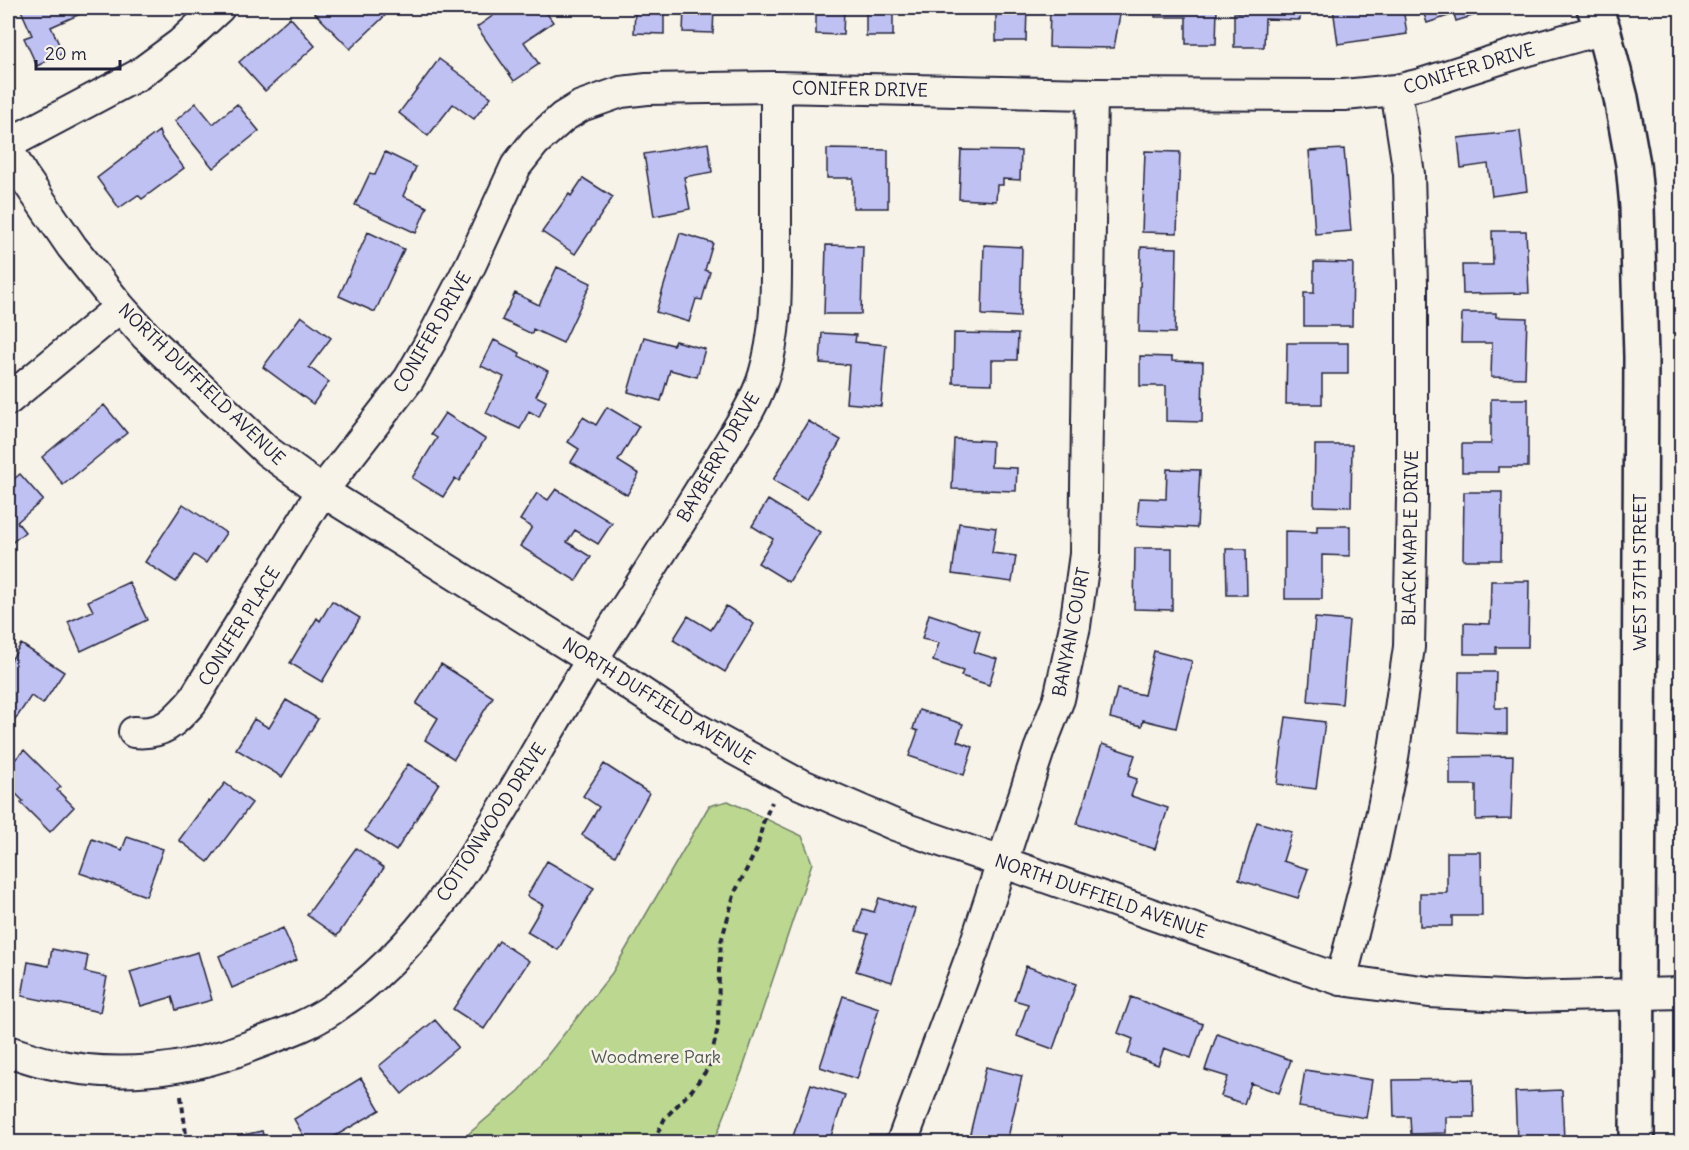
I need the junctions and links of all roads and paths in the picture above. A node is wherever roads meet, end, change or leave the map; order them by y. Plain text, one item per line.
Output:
1 (219, 8) edge
2 (1599, 18) edge
3 (776, 87) junction
4 (1396, 90) junction
5 (1092, 94) junction
6 (8, 146) edge
7 (120, 307) junction
8 (8, 400) edge
9 (322, 491) junction
10 (592, 660) junction
11 (134, 732) dead end
12 (783, 776) junction
13 (1002, 861) junction
14 (1341, 980) junction
15 (1637, 993) junction
16 (1682, 993) edge
17 (8, 1051) edge
18 (178, 1068) junction
19 (187, 1143) edge
20 (653, 1143) edge
21 (902, 1143) edge
22 (1636, 1143) edge

1 - 6 street
2 - 4 street, CONIFER DRIVE
2 - 15 street, WEST 37TH STREET
3 - 5 street, CONIFER DRIVE
3 - 9 street, CONIFER DRIVE
3 - 10 street, BAYBERRY DRIVE
4 - 5 street, CONIFER DRIVE
4 - 14 street, BLACK MAPLE DRIVE
5 - 13 street, BANYAN COURT
6 - 7 street, NORTH DUFFIELD AVENUE
7 - 8 street
7 - 9 street, NORTH DUFFIELD AVENUE
9 - 10 street, NORTH DUFFIELD AVENUE
9 - 11 street, CONIFER PLACE
10 - 12 street, NORTH DUFFIELD AVENUE
10 - 18 street, COTTONWOOD DRIVE
12 - 13 street, NORTH DUFFIELD AVENUE
12 - 20 path
13 - 14 street, NORTH DUFFIELD AVENUE
13 - 21 street, BANYAN COURT
14 - 15 street, NORTH DUFFIELD AVENUE
15 - 16 street, NORTH DUFFIELD AVENUE
15 - 22 street, WEST 37TH STREET
17 - 18 street, COTTONWOOD DRIVE
18 - 19 path

